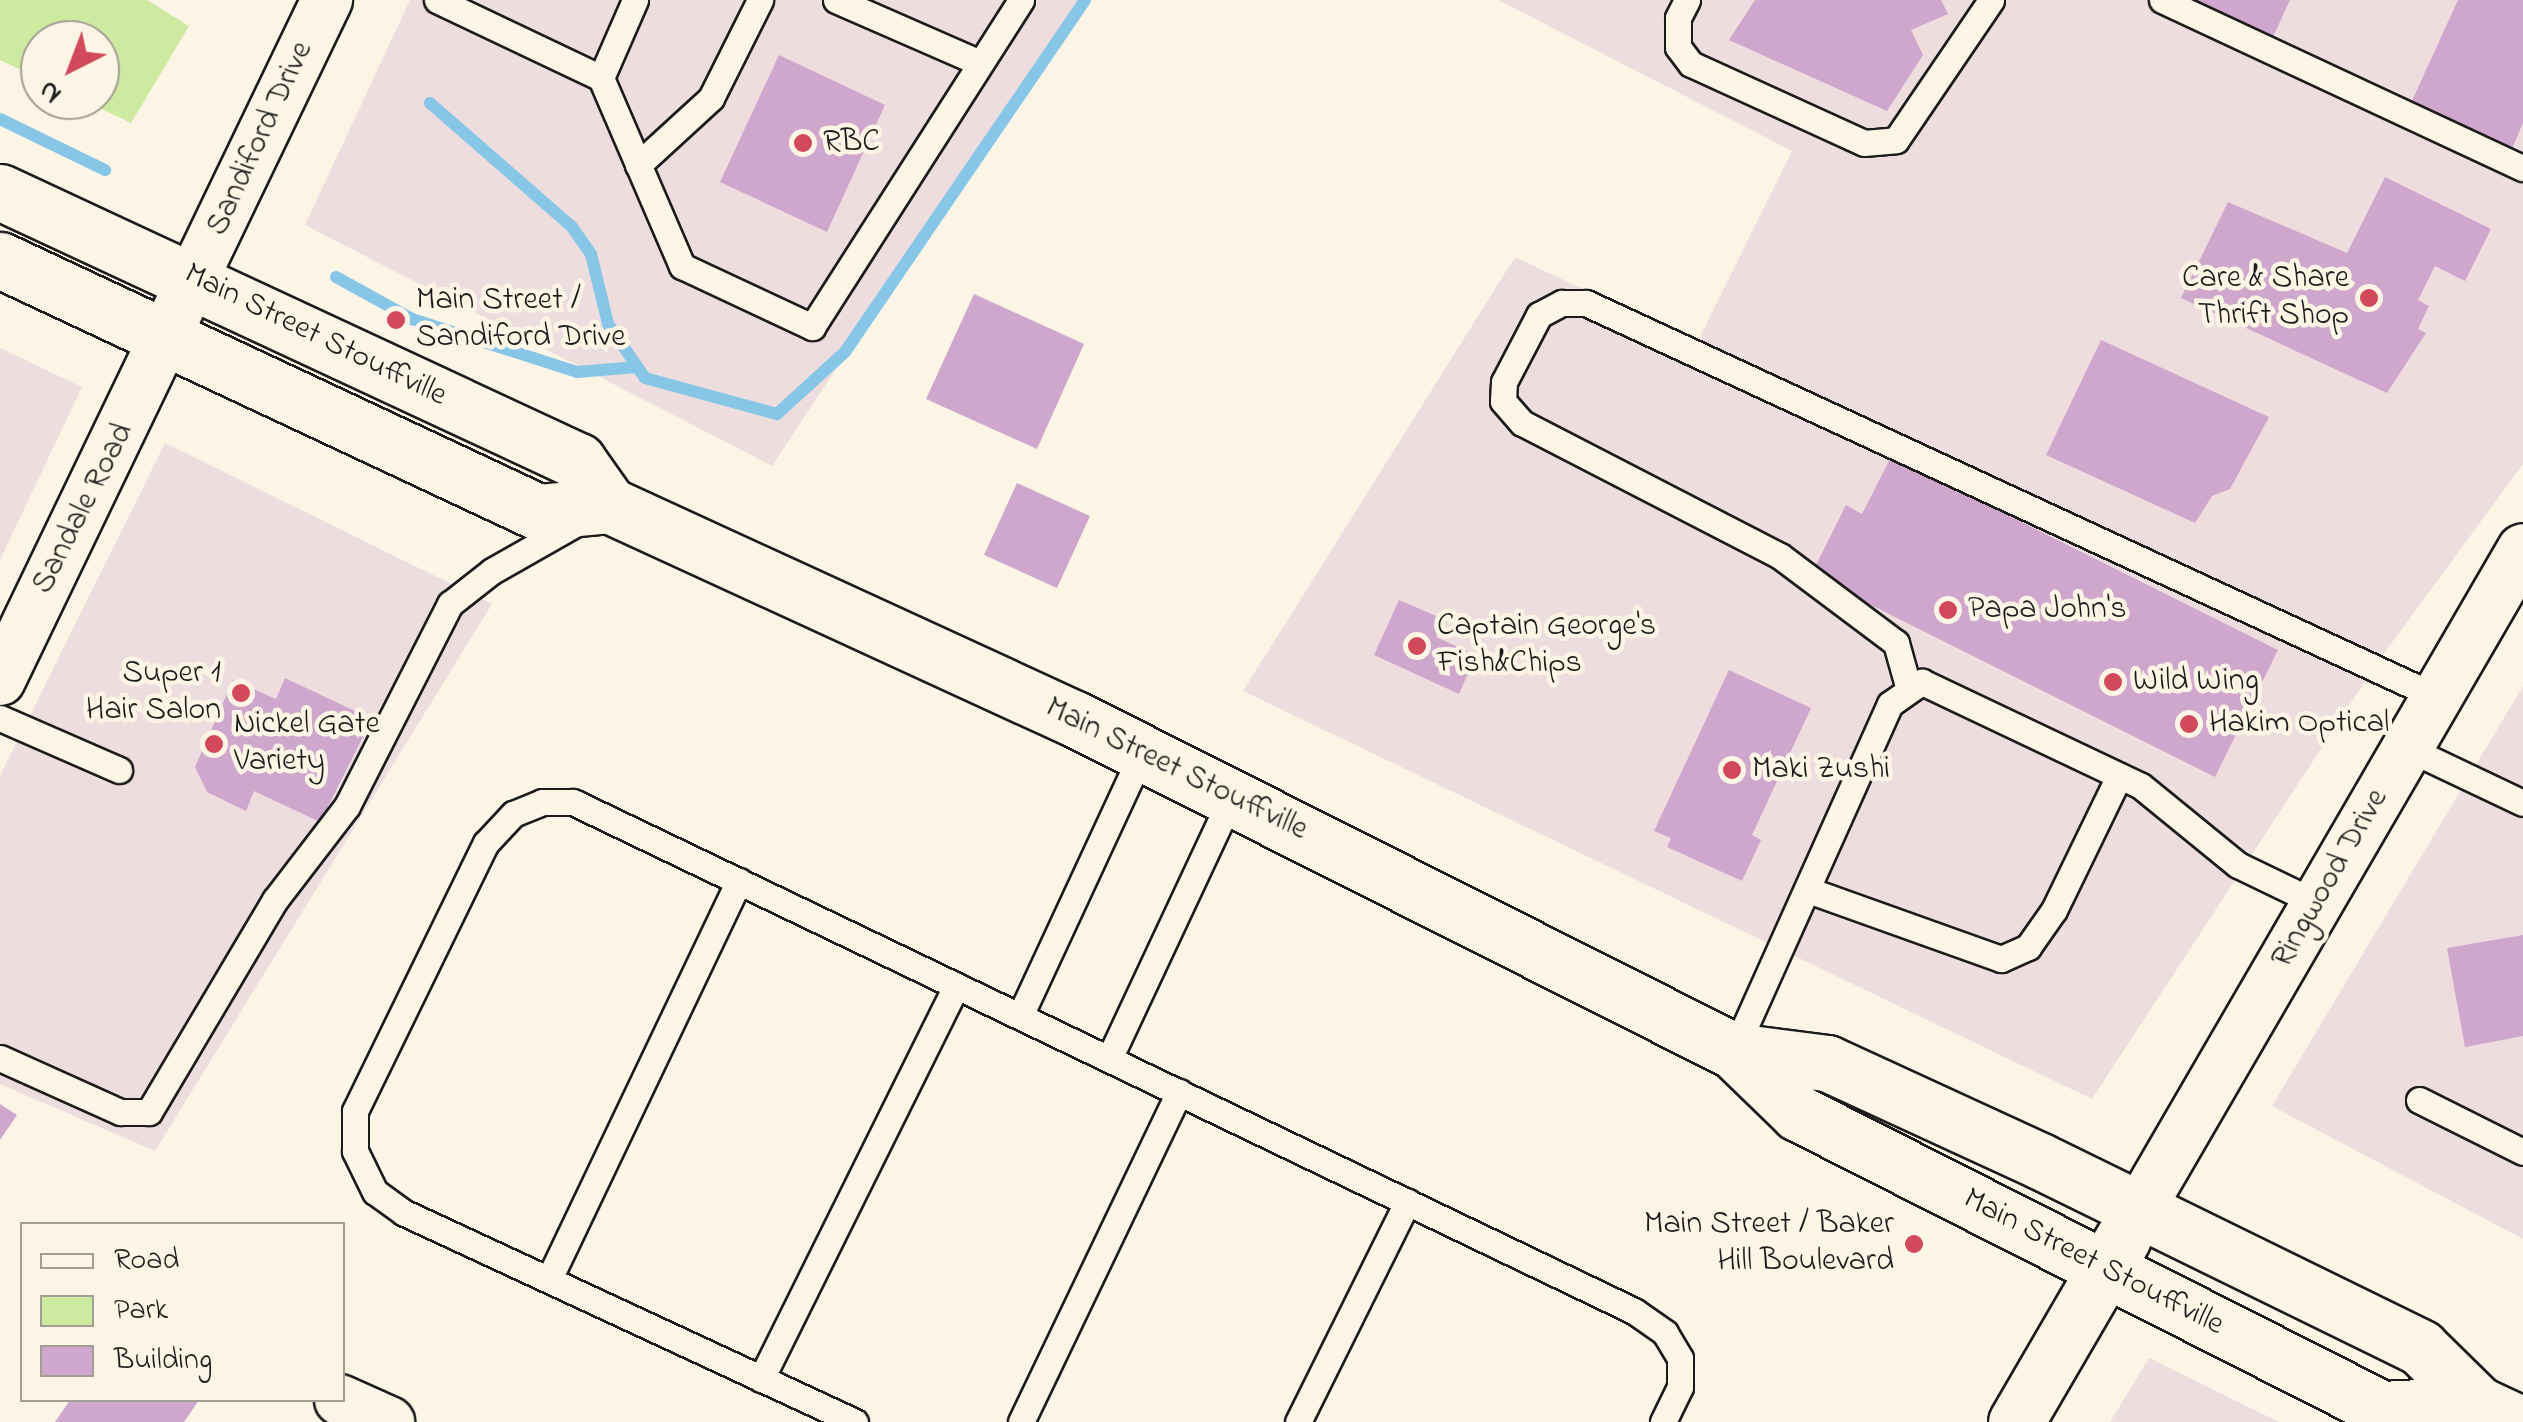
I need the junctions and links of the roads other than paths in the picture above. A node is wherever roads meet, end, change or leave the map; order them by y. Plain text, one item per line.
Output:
1 (327, 0) edge
2 (436, 0) edge
3 (635, 0) edge
4 (760, 0) edge
5 (836, 0) edge
6 (1021, 0) edge
7 (1688, 0) edge
8 (1991, 0) edge
9 (2162, 0) edge
10 (980, 64) junction
11 (601, 78) junction
12 (638, 164) junction
13 (2523, 168) edge
14 (0, 192) edge
15 (0, 260) edge
16 (196, 278) junction
17 (165, 338) junction
18 (610, 505) junction
19 (2523, 549) edge
20 (0, 680) edge
21 (1908, 686) junction
22 (2437, 696) junction
23 (0, 718) edge
24 (2407, 748) junction
25 (1142, 753) junction
26 (119, 770) dead end
27 (2119, 776) junction
28 (1232, 796) junction
29 (2523, 803) edge
30 (739, 881) junction
31 (1808, 890) junction
32 (2318, 903) junction
33 (956, 986) junction
34 (1020, 1016) junction
35 (1734, 1050) junction
36 (0, 1058) edge
37 (1110, 1059) junction
38 (1179, 1092) junction
39 (2419, 1100) dead end
40 (2523, 1152) edge
41 (1408, 1202) junction
42 (2139, 1210) junction
43 (2104, 1270) junction
44 (549, 1280) junction
45 (762, 1378) junction
46 (344, 1402) edge
47 (2497, 1413) edge
48 (389, 1422) edge
49 (855, 1422) edge
50 (1022, 1422) edge
51 (1298, 1422) edge
52 (1663, 1422) edge
53 (2016, 1422) edge

1 - 16 street, Sandiford Drive
2 - 11 lane
3 - 11 lane
4 - 12 lane
5 - 10 lane
6 - 10 lane
7 - 8 lane
9 - 13 lane
10 - 12 lane
11 - 12 lane
14 - 16 main road, Main Street Stouffville
15 - 17 main road, Main Street Stouffville
16 - 17 street, Sandiford Drive
16 - 18 main road, Main Street Stouffville
17 - 18 main road, Main Street Stouffville
17 - 20 street, Sandale Road
18 - 25 main road, Main Street Stouffville
18 - 36 lane
19 - 22 street, Ringwood Drive
21 - 22 lane
21 - 27 lane
21 - 31 lane
22 - 24 street, Ringwood Drive
23 - 26 lane
24 - 29 lane
24 - 32 street, Ringwood Drive
25 - 28 main road, Main Street Stouffville
25 - 34 lane
27 - 31 lane
27 - 32 lane
28 - 35 main road, Main Street Stouffville
28 - 37 lane
30 - 33 lane
30 - 44 lane
30 - 44 lane
31 - 35 lane
32 - 42 street, Ringwood Drive
33 - 34 lane
33 - 45 lane
34 - 37 lane
35 - 42 main road, Main Street Stouffville
35 - 43 main road, Main Street Stouffville
37 - 38 lane
38 - 41 lane
38 - 50 lane
39 - 40 lane
41 - 51 lane
41 - 52 lane
42 - 43 main road
42 - 47 main road, Main Street Stouffville
43 - 47 main road, Main Street Stouffville
43 - 53 main road
44 - 45 lane
45 - 49 lane
46 - 48 street

